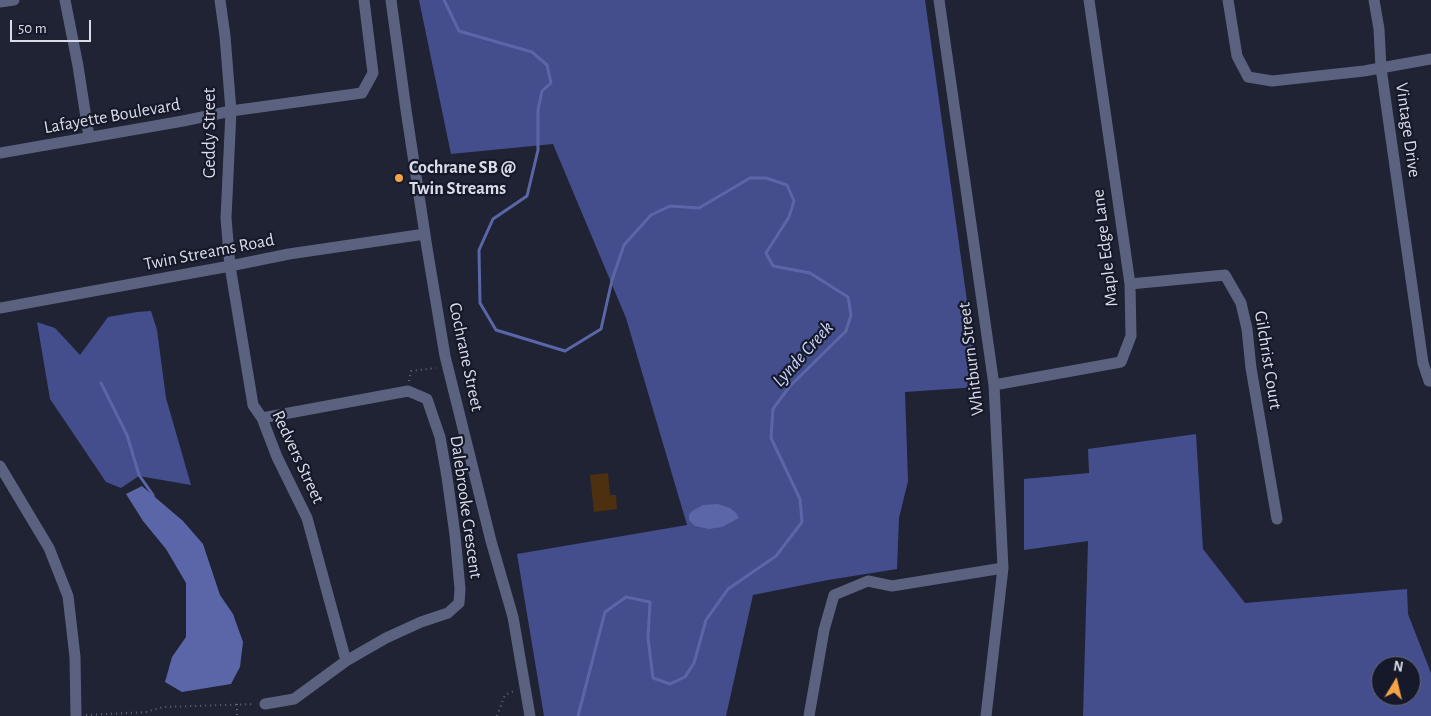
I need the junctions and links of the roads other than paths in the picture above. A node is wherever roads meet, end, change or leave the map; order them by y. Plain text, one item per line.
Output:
1 (14, 0) edge
2 (65, 0) edge
3 (220, 0) edge
4 (364, 0) edge
5 (391, 0) edge
6 (939, 0) edge
7 (1088, 0) edge
8 (1228, 0) edge
9 (1374, 0) edge
10 (0, 2) edge
11 (1431, 59) edge
12 (1382, 68) junction
13 (231, 111) junction
14 (89, 137) junction
15 (0, 153) edge
16 (425, 234) junction
17 (230, 266) junction
18 (1130, 284) junction
19 (0, 308) edge
20 (1431, 381) edge
21 (994, 385) junction
22 (262, 418) junction
23 (0, 466) edge
24 (1277, 518) dead end
25 (1003, 568) junction
26 (346, 661) junction
27 (265, 704) road end
28 (76, 716) edge
29 (530, 716) edge
30 (809, 716) edge
31 (986, 716) edge

1 - 10 street
2 - 14 street
3 - 13 street, Geddy Street
4 - 13 street, Lafayette Boulevard
5 - 16 street, Cochrane Street
6 - 21 street, Whitburn Street
7 - 18 street, Maple Edge Lane
8 - 12 street
9 - 12 street, Vintage Drive
11 - 12 street
12 - 20 street, Vintage Drive
13 - 14 street, Lafayette Boulevard
13 - 17 street, Geddy Street
14 - 15 street, Lafayette Boulevard
16 - 17 street, Twin Streams Road
16 - 29 street, Cochrane Street
17 - 19 street, Twin Streams Road
17 - 22 street, Redvers Street
18 - 21 street, Maple Edge Lane
18 - 24 street, Gilchrist Court
21 - 25 street, Whitburn Street
22 - 26 street, Redvers Street
22 - 26 street, Dalebrooke Crescent
23 - 28 street
25 - 30 street
25 - 31 street, Whitburn Street
26 - 27 street

